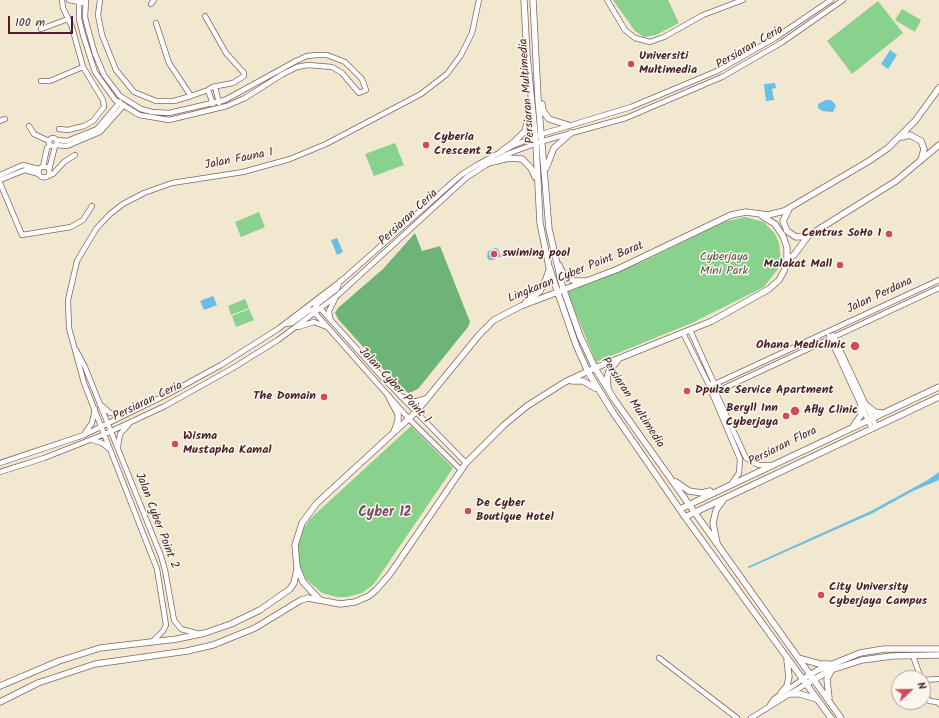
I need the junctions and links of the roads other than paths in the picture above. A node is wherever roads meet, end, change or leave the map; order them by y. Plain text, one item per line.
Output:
1 (62, 0) edge
2 (70, 0) edge
3 (100, 0) edge
4 (479, 0) edge
5 (524, 0) edge
6 (533, 0) edge
7 (607, 0) edge
8 (743, 0) edge
9 (831, 0) edge
10 (843, 0) edge
11 (79, 1) edge
12 (86, 1) edge
13 (205, 16) dead end
14 (68, 19) junction
15 (156, 23) dead end
16 (41, 29) dead end
17 (317, 55) junction
18 (323, 65) junction
19 (83, 67) junction
20 (537, 80) junction
21 (41, 81) dead end
22 (215, 87) junction
23 (939, 88) edge
24 (531, 89) junction
25 (208, 90) junction
26 (191, 96) junction
27 (125, 99) junction
28 (219, 101) junction
29 (213, 103) junction
30 (121, 105) junction
31 (220, 108) junction
32 (214, 110) junction
33 (568, 125) junction
34 (29, 126) dead end
35 (59, 128) dead end
36 (571, 133) junction
37 (542, 134) junction
38 (535, 137) junction
39 (543, 141) junction
40 (896, 142) junction
41 (53, 144) junction
42 (536, 144) junction
43 (939, 146) edge
44 (502, 151) junction
45 (75, 155) dead end
46 (493, 162) junction
47 (920, 163) junction
48 (24, 168) junction
49 (40, 170) junction
50 (49, 170) junction
51 (0, 175) edge
52 (48, 176) junction
53 (0, 180) edge
54 (0, 183) edge
55 (537, 183) junction
56 (545, 184) junction
57 (800, 202) junction
58 (92, 206) dead end
59 (547, 212) junction
60 (758, 214) junction
61 (808, 236) junction
62 (787, 260) junction
63 (549, 267) junction
64 (939, 280) edge
65 (340, 281) junction
66 (588, 282) junction
67 (939, 288) edge
68 (563, 291) junction
69 (557, 293) junction
70 (338, 294) junction
71 (521, 306) junction
72 (320, 308) junction
73 (314, 310) junction
74 (331, 320) junction
75 (284, 324) junction
76 (294, 328) junction
77 (328, 328) junction
78 (690, 330) junction
79 (829, 331) junction
80 (683, 333) junction
81 (832, 337) junction
82 (794, 347) junction
83 (75, 349) junction
84 (798, 354) junction
85 (622, 358) junction
86 (771, 358) junction
87 (757, 365) junction
88 (774, 365) junction
89 (595, 368) junction
90 (760, 371) junction
91 (588, 372) junction
92 (566, 382) junction
93 (716, 383) junction
94 (710, 387) junction
95 (939, 387) edge
96 (716, 392) junction
97 (610, 393) junction
98 (601, 394) junction
99 (389, 397) junction
100 (402, 397) junction
101 (939, 397) edge
102 (427, 398) junction
103 (99, 402) junction
104 (863, 405) junction
105 (95, 409) junction
106 (416, 412) junction
107 (882, 413) junction
108 (127, 414) junction
109 (409, 419) junction
110 (870, 419) junction
111 (132, 421) junction
112 (108, 424) junction
113 (101, 426) junction
114 (851, 427) junction
115 (874, 428) junction
116 (111, 431) junction
117 (84, 434) junction
118 (104, 434) junction
119 (393, 434) junction
120 (89, 441) junction
121 (110, 451) junction
122 (118, 451) junction
123 (0, 463) edge
124 (466, 463) junction
125 (771, 465) junction
126 (461, 470) junction
127 (664, 470) junction
128 (0, 472) edge
129 (732, 483) junction
130 (720, 489) junction
131 (728, 495) junction
132 (689, 504) junction
133 (680, 509) junction
134 (694, 513) junction
135 (685, 517) junction
136 (720, 549) junction
137 (297, 567) junction
138 (320, 600) junction
139 (200, 634) junction
140 (152, 642) junction
141 (939, 648) edge
142 (939, 655) edge
143 (786, 656) junction
144 (913, 656) junction
145 (659, 658) dead end
146 (798, 658) junction
147 (833, 663) junction
148 (831, 670) junction
149 (918, 670) edge
150 (811, 677) junction
151 (804, 681) junction
152 (0, 685) edge
153 (782, 693) junction
154 (789, 694) junction
155 (817, 699) junction
156 (830, 702) junction
157 (0, 704) edge
158 (770, 705) junction
159 (737, 718) edge
160 (751, 718) edge
161 (831, 718) edge
162 (841, 718) edge

1 - 14 street
2 - 11 street
3 - 26 street
4 - 83 street, Jalan Fauna 1
5 - 24 main road, Persiaran Multimedia
6 - 20 main road, Persiaran Multimedia
7 - 8 street
9 - 33 street, Persiaran Ceria
10 - 36 street, Persiaran Ceria
11 - 12 street
11 - 30 street
12 - 27 street
13 - 22 street
14 - 16 street
14 - 19 street
15 - 26 street
17 - 18 street
17 - 18 street
17 - 28 street
18 - 31 street
19 - 21 street
19 - 35 street
20 - 33 main road
20 - 37 main road, Persiaran Multimedia
22 - 25 street
22 - 28 street
23 - 40 main road, Lingkaran Cyber Point Barat
24 - 38 main road, Persiaran Multimedia
24 - 44 main road
25 - 26 street
25 - 29 street
27 - 29 street
27 - 30 street
28 - 29 street
28 - 31 street
29 - 32 street
30 - 32 street
30 - 41 street
31 - 32 street
33 - 37 street, Persiaran Ceria
34 - 41 street
36 - 39 street, Persiaran Ceria
36 - 56 main road
37 - 38 street, Persiaran Ceria
37 - 39 main road, Persiaran Multimedia
38 - 42 main road, Persiaran Multimedia
38 - 44 street, Persiaran Ceria
39 - 42 street, Persiaran Ceria
39 - 56 main road, Persiaran Multimedia
40 - 47 main road
40 - 57 main road, Lingkaran Cyber Point Barat
41 - 49 street
41 - 50 street
42 - 46 street, Persiaran Ceria
42 - 55 main road, Persiaran Multimedia
43 - 47 main road
44 - 65 street, Persiaran Ceria
45 - 52 street
46 - 55 main road
46 - 70 street, Persiaran Ceria
47 - 61 main road
48 - 49 street
48 - 51 street
48 - 53 street
49 - 50 street
49 - 52 street
50 - 52 street
54 - 58 street
55 - 63 main road, Persiaran Multimedia
56 - 59 main road, Persiaran Multimedia
57 - 60 main road, Lingkaran Cyber Point Barat
57 - 61 main road
59 - 66 main road
59 - 68 main road, Persiaran Multimedia
60 - 62 main road
60 - 66 main road, Lingkaran Cyber Point Barat
61 - 62 main road
62 - 78 main road
63 - 69 main road, Persiaran Multimedia
63 - 71 main road
64 - 79 street, Jalan Perdana
65 - 73 street
65 - 75 street, Persiaran Ceria
66 - 68 main road, Lingkaran Cyber Point Barat
67 - 81 street, Jalan Perdana
68 - 69 main road, Lingkaran Cyber Point Barat
68 - 89 main road, Persiaran Multimedia
69 - 71 main road, Lingkaran Cyber Point Barat
69 - 91 main road, Persiaran Multimedia
70 - 72 street, Persiaran Ceria
70 - 74 street
71 - 102 main road, Lingkaran Cyber Point Barat
72 - 73 street
72 - 74 street, Jalan Cyber Point 1
73 - 75 street
73 - 76 street, Persiaran Ceria
73 - 77 street, Jalan Cyber Point 1
74 - 100 street, Jalan Cyber Point 1
75 - 108 street, Persiaran Ceria
76 - 77 street
76 - 111 street, Persiaran Ceria
77 - 99 street, Jalan Cyber Point 1
78 - 80 main road
78 - 93 street
79 - 81 street
79 - 82 street, Jalan Perdana
80 - 85 main road
80 - 94 street
81 - 84 street, Jalan Perdana
81 - 104 street
82 - 84 street
82 - 86 street, Jalan Perdana
83 - 103 street, Jalan Fauna 1
83 - 105 street, Jalan Fauna 1
84 - 88 street, Jalan Perdana
85 - 89 main road
85 - 97 main road
86 - 87 street, Jalan Perdana
86 - 88 street
87 - 90 street
87 - 93 street, Jalan Perdana
88 - 90 street, Jalan Perdana
89 - 91 main road
89 - 97 main road, Persiaran Multimedia
90 - 96 street, Jalan Perdana
91 - 92 main road
91 - 98 main road, Persiaran Multimedia
92 - 98 main road
92 - 124 main road
93 - 94 street, Jalan Perdana
93 - 96 street
94 - 96 street
95 - 107 main road, Persiaran Flora
96 - 125 street
96 - 129 street
97 - 127 main road, Persiaran Multimedia
98 - 133 main road, Persiaran Multimedia
99 - 109 street, Jalan Cyber Point 1
99 - 119 main road
100 - 102 main road
100 - 106 street, Jalan Cyber Point 1
101 - 115 main road, Persiaran Flora
102 - 106 main road, Lingkaran Cyber Point Barat
103 - 108 street
103 - 112 street, Jalan Fauna 1
104 - 107 main road
104 - 110 street
104 - 114 main road
105 - 113 street, Jalan Fauna 1
105 - 117 street
106 - 109 main road, Lingkaran Cyber Point Barat
106 - 124 street, Jalan Cyber Point 1
107 - 110 main road, Persiaran Flora
108 - 112 street, Persiaran Ceria
109 - 119 main road, Lingkaran Cyber Point Barat
109 - 126 street, Jalan Cyber Point 1
110 - 114 main road, Persiaran Flora
110 - 115 street
111 - 116 street, Persiaran Ceria
111 - 122 street
112 - 113 street, Persiaran Ceria
112 - 116 street, Jalan Cyber Point 2
113 - 117 street, Persiaran Ceria
113 - 118 street, Jalan Cyber Point 2
114 - 125 main road, Persiaran Flora
115 - 131 main road, Persiaran Flora
116 - 118 street, Persiaran Ceria
116 - 122 street, Jalan Cyber Point 2
117 - 123 street, Persiaran Ceria
118 - 120 street, Persiaran Ceria
118 - 121 street, Jalan Cyber Point 2
119 - 137 main road, Lingkaran Cyber Point Barat
120 - 121 street
120 - 128 street, Persiaran Ceria
121 - 140 street, Jalan Cyber Point 2
122 - 139 street, Jalan Cyber Point 2
124 - 126 main road
125 - 129 main road, Persiaran Flora
126 - 138 main road
127 - 130 main road
127 - 132 main road, Persiaran Multimedia
129 - 130 main road, Persiaran Flora
130 - 132 main road, Persiaran Flora
131 - 134 main road, Persiaran Flora
131 - 136 main road
132 - 133 main road, Persiaran Flora
132 - 134 main road, Persiaran Multimedia
133 - 135 main road, Persiaran Multimedia
134 - 135 main road, Persiaran Flora
134 - 136 main road, Persiaran Multimedia
135 - 143 main road, Persiaran Multimedia
136 - 146 main road, Persiaran Multimedia
137 - 138 main road
137 - 139 main road
138 - 157 main road
139 - 140 main road
140 - 152 main road
141 - 147 main road
142 - 144 main road
143 - 151 main road, Persiaran Multimedia
143 - 153 main road
144 - 148 main road
144 - 149 street
145 - 159 street
146 - 147 main road
146 - 150 main road, Persiaran Multimedia
147 - 150 main road
148 - 150 main road
148 - 156 main road
150 - 151 main road
150 - 156 main road, Persiaran Multimedia
151 - 153 street
151 - 154 street
151 - 155 main road, Persiaran Multimedia
153 - 158 street
154 - 155 main road
154 - 158 street
155 - 161 main road, Persiaran Multimedia
156 - 162 main road, Persiaran Multimedia
158 - 160 street

